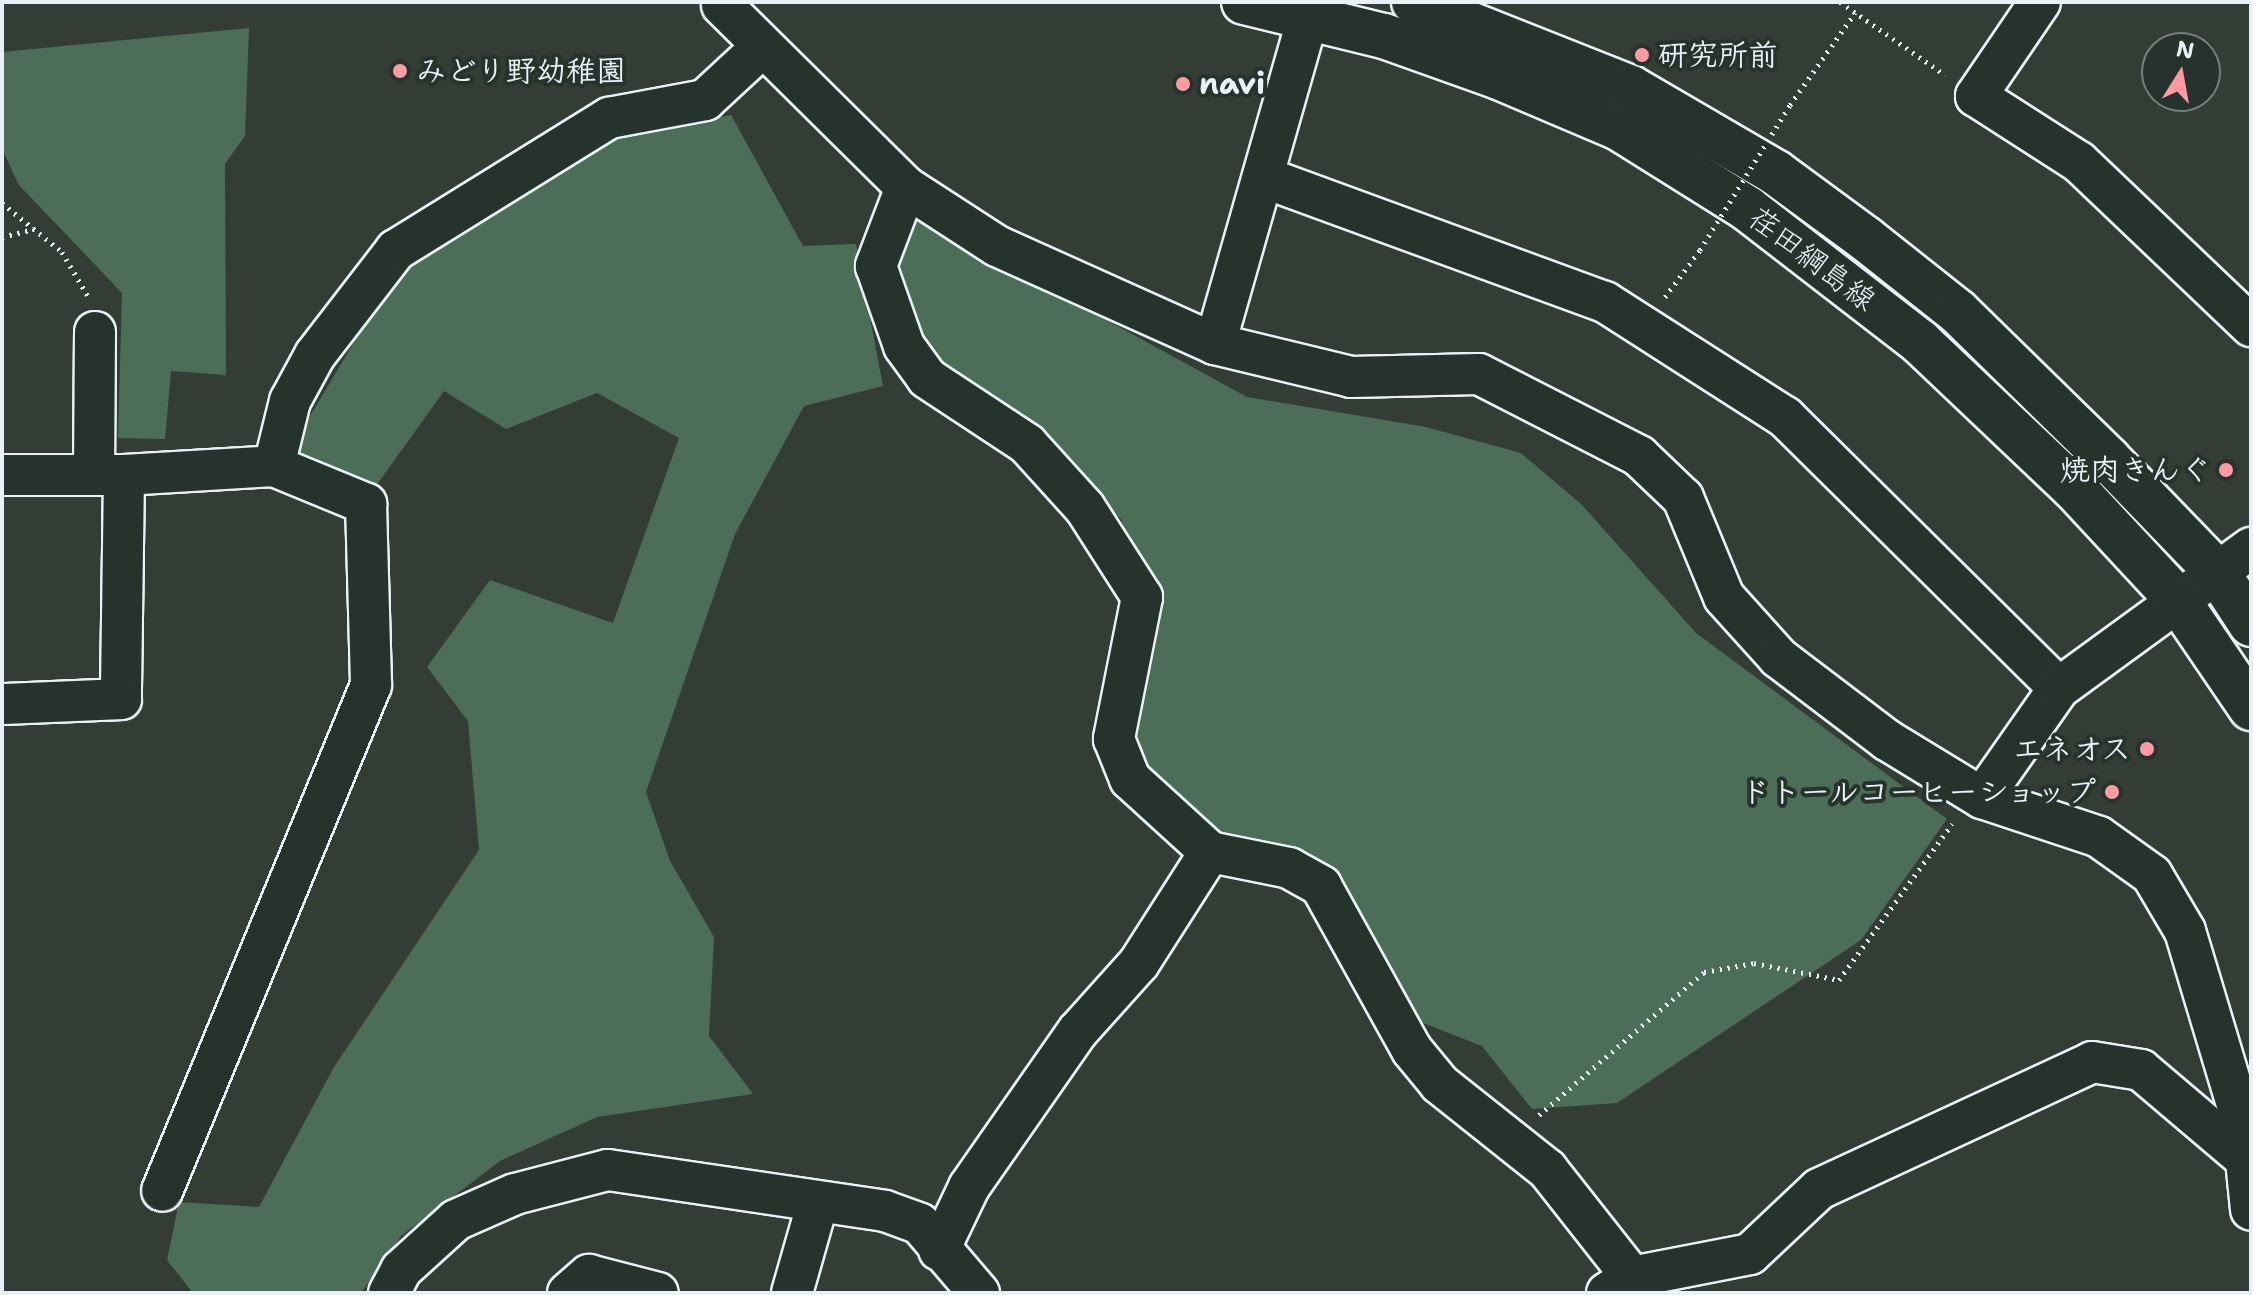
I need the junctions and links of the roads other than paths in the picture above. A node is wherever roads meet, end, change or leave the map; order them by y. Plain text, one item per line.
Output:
1 (1244, 2) edge
2 (1414, 2) edge
3 (2040, 2) edge
4 (722, 5) dead end
5 (1309, 15) junction
6 (760, 49) junction
7 (1263, 177) junction
8 (906, 187) junction
9 (2251, 326) edge
10 (95, 332) road end
11 (1215, 344) junction
12 (274, 466) junction
13 (2, 475) edge
14 (109, 475) junction
15 (2234, 560) edge
16 (2177, 599) junction
17 (2251, 624) edge
18 (2059, 688) junction
19 (2, 704) edge
20 (2251, 708) edge
21 (1975, 794) junction
22 (1210, 852) junction
23 (2246, 1120) edge
24 (2247, 1160) junction
25 (162, 1191) dead end
26 (818, 1202) junction
27 (2251, 1210) edge
28 (939, 1250) junction
29 (1620, 1285) edge
30 (389, 1293) edge
31 (568, 1293) edge
32 (658, 1293) edge
33 (792, 1293) edge
34 (979, 1293) edge

1 - 5 main road, 荏田綱島線
2 - 15 main road, 荏田綱島線
3 - 9 street
4 - 6 street
5 - 7 street
5 - 16 main road, 荏田綱島線
6 - 8 street
6 - 12 street
7 - 11 street
7 - 18 street
8 - 11 street
8 - 22 street
10 - 14 street
11 - 21 street
12 - 14 street
12 - 25 street
13 - 14 street
14 - 19 street
15 - 16 street
15 - 17 main road, 荏田綱島線
16 - 18 street
16 - 20 main road, 荏田綱島線
18 - 21 street
21 - 23 street
22 - 28 street
22 - 29 street
23 - 24 street
24 - 27 street
24 - 29 street
26 - 28 street
26 - 30 street
26 - 33 street
28 - 34 street
31 - 32 street

